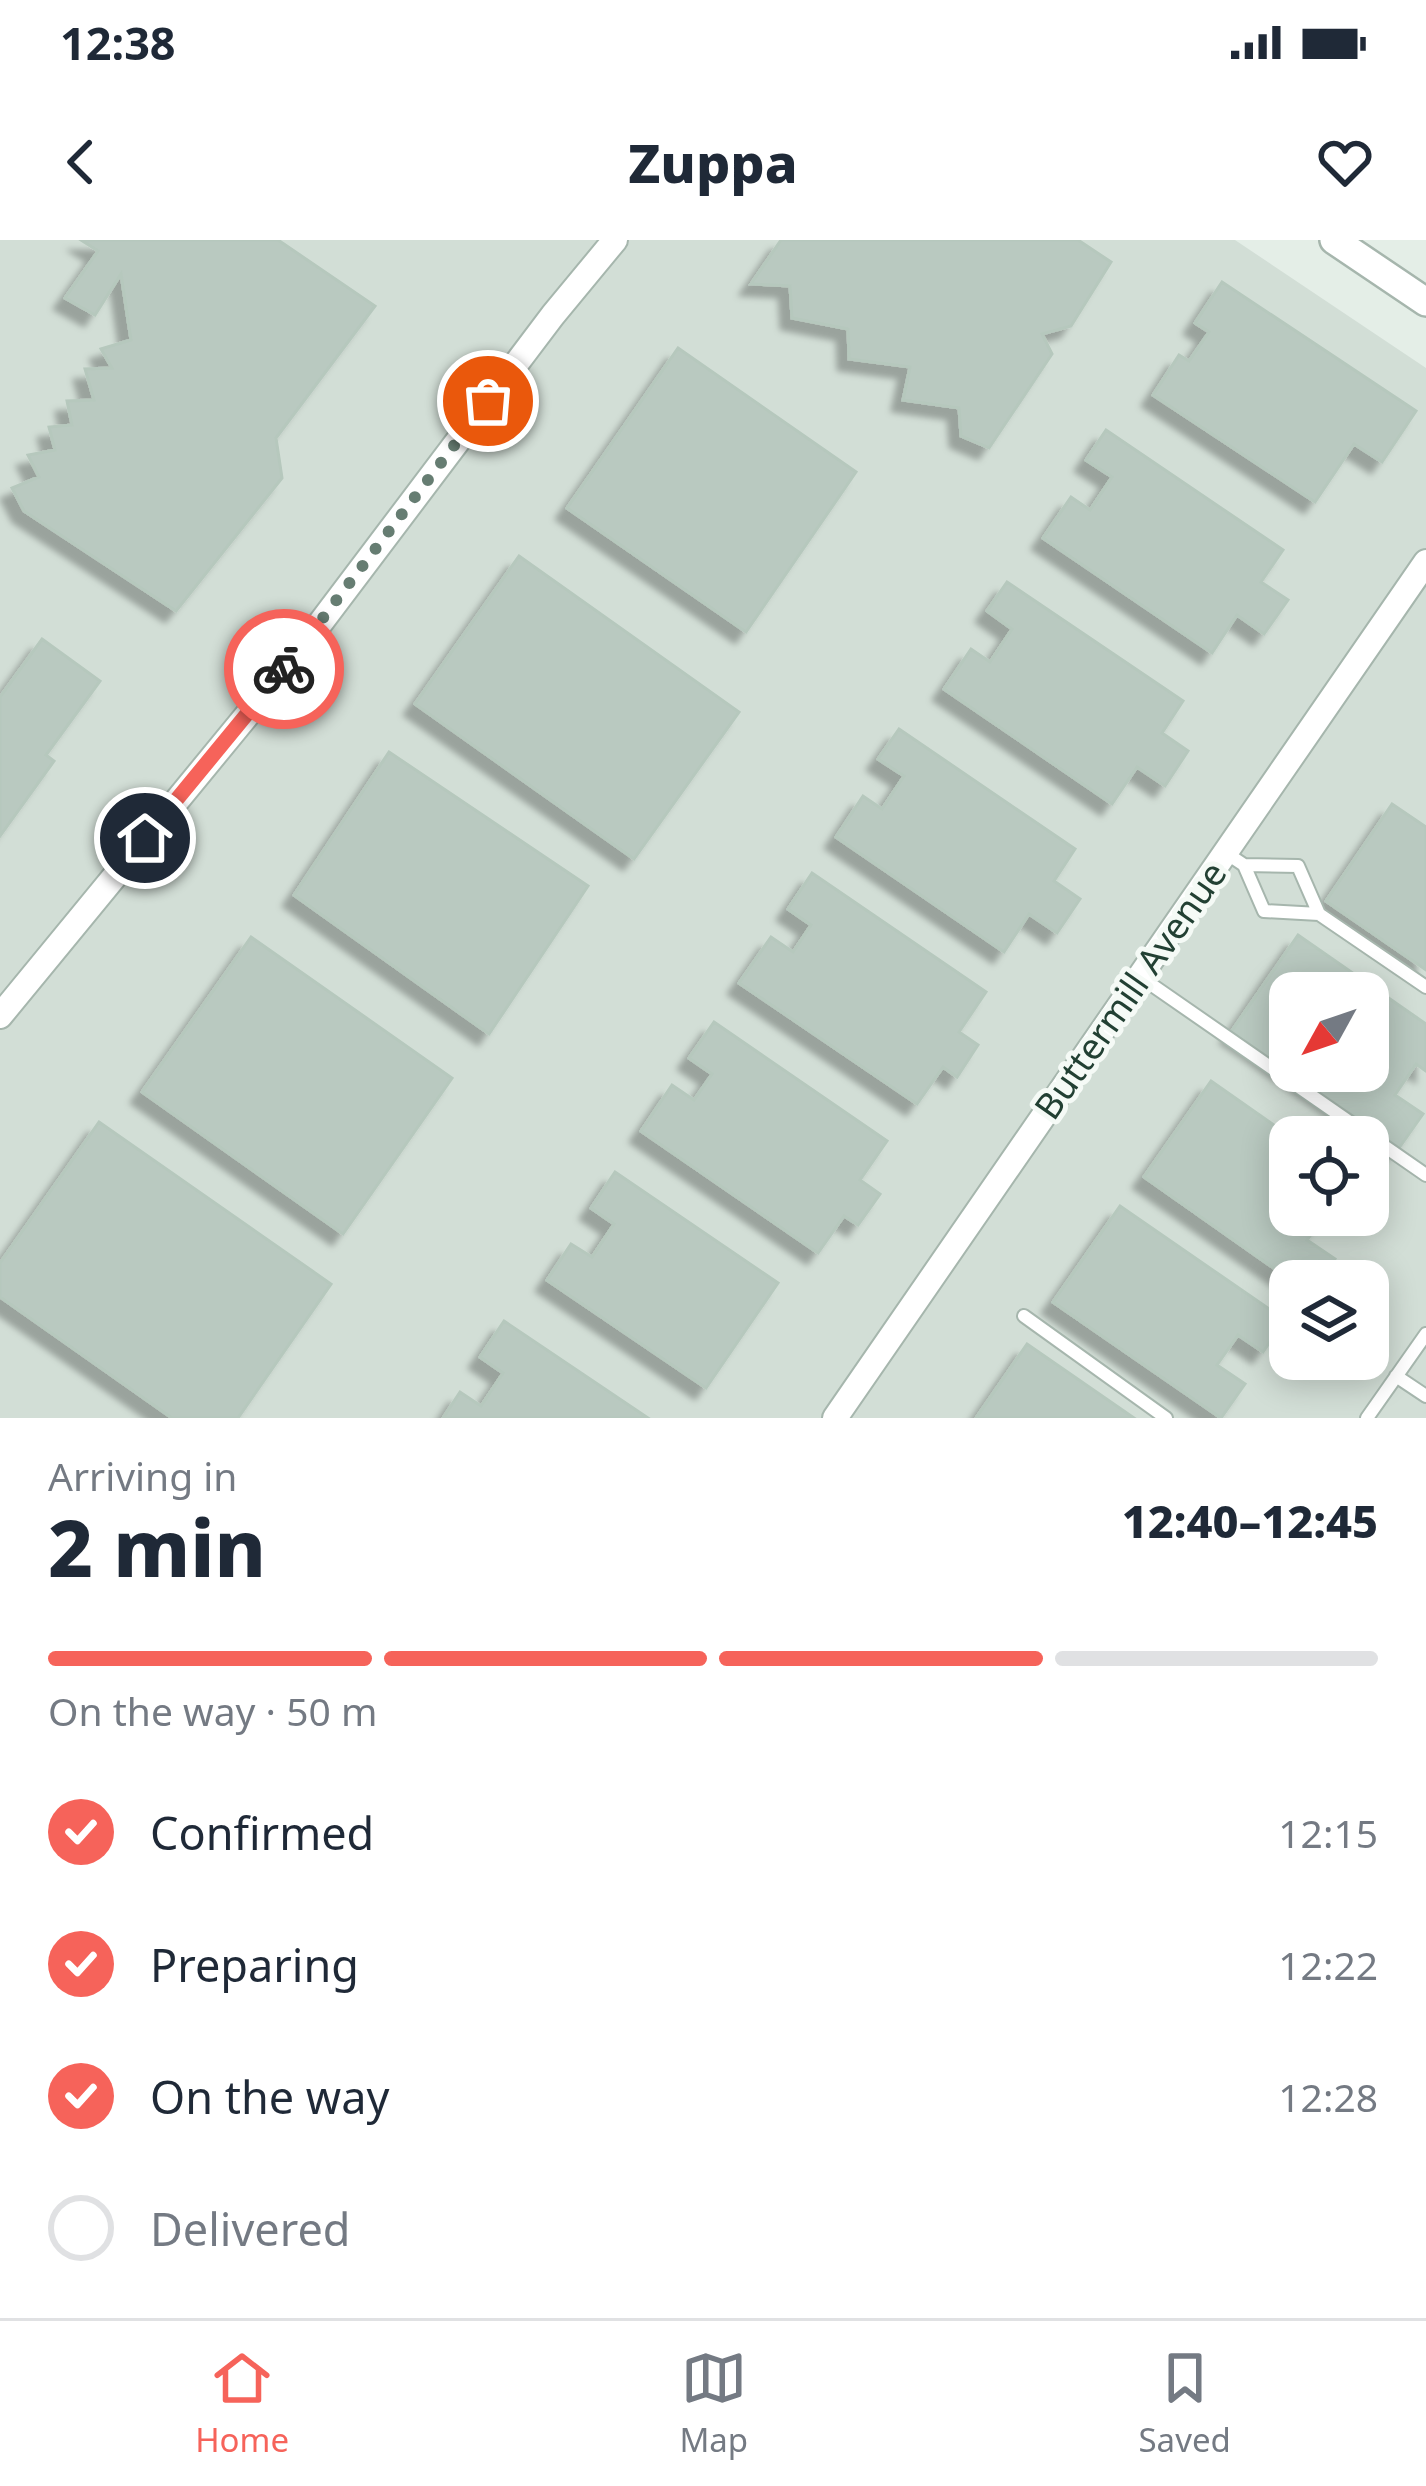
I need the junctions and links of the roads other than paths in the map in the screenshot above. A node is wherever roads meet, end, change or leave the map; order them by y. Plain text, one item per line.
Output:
1 (615, 240) edge
2 (1334, 240) edge
3 (1426, 302) edge
4 (1426, 562) edge
5 (1416, 597) edge
6 (1234, 859) junction
7 (1319, 914) junction
8 (1139, 976) junction
9 (1426, 987) edge
10 (0, 1016) edge
11 (1426, 1175) edge
12 (1024, 1316) dead end
13 (1426, 1334) edge
14 (1396, 1376) junction
15 (1426, 1396) edge
16 (835, 1418) edge
17 (1166, 1418) edge
18 (1367, 1418) edge

1 - 10 street
2 - 3 street
4 - 5 street, Buttermill Avenue
5 - 6 street, Buttermill Avenue
6 - 7 lane
6 - 7 lane
6 - 8 street, Buttermill Avenue
7 - 9 lane
8 - 11 lane
8 - 16 street, Buttermill Avenue
12 - 17 lane
13 - 14 lane
14 - 15 lane
14 - 18 lane

